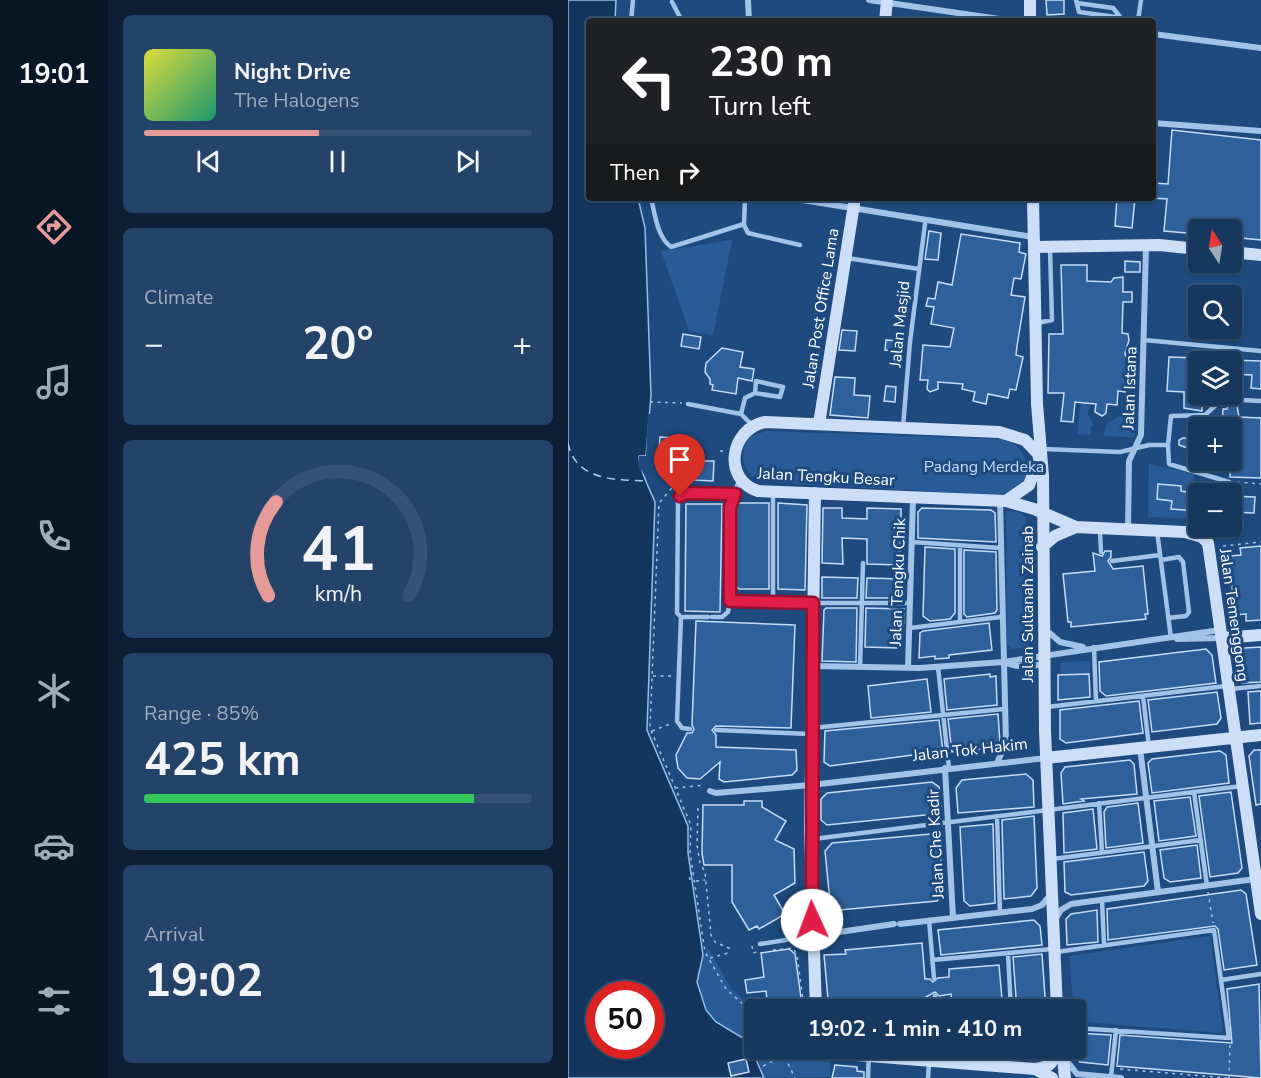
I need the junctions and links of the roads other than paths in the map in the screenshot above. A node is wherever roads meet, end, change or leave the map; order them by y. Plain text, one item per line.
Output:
1 (632, 0) edge
2 (748, 0) edge
3 (869, 0) edge
4 (1030, 0) edge
5 (1141, 0) edge
6 (887, 1) edge
7 (673, 2) dead end
8 (1077, 2) edge
9 (631, 18) edge
10 (681, 18) edge
11 (749, 18) edge
12 (885, 18) edge
13 (994, 18) edge
14 (1030, 18) edge
15 (1121, 18) joint
16 (1138, 18) edge
17 (1156, 34) edge
18 (1261, 48) edge
19 (1156, 123) edge
20 (1261, 131) edge
21 (652, 201) edge
22 (745, 201) edge
23 (838, 201) edge
24 (1033, 201) edge
25 (854, 202) edge
26 (744, 224) junction
27 (925, 224) dead end
28 (1034, 242) junction
29 (1146, 245) junction
30 (800, 246) dead end
31 (1050, 247) junction
32 (1188, 248) edge
33 (1242, 253) edge
34 (1261, 255) edge
35 (844, 257) junction
36 (919, 269) junction
37 (1036, 323) junction
38 (1144, 340) junction
39 (1261, 351) edge
40 (755, 393) junction
41 (1242, 400) edge
42 (1261, 400) edge
43 (688, 404) dead end
44 (1216, 405) edge
45 (741, 414) junction
46 (819, 424) junction
47 (753, 426) junction
48 (903, 428) junction
49 (1168, 446) junction
50 (1134, 450) junction
51 (1040, 453) junction
52 (740, 480) junction
53 (1229, 482) road end
54 (773, 492) junction
55 (815, 493) junction
56 (735, 494) junction
57 (913, 497) junction
58 (1003, 501) junction
59 (1044, 515) junction
60 (1076, 527) junction
61 (1100, 528) junction
62 (1128, 530) junction
63 (1157, 531) junction
64 (912, 542) junction
65 (960, 546) junction
66 (1042, 547) junction
67 (1000, 548) junction
68 (1101, 552) dead end
69 (1160, 557) junction
70 (1112, 561) dead end
71 (863, 563) dead end
72 (730, 601) junction
73 (773, 602) junction
74 (813, 603) junction
75 (862, 603) junction
76 (910, 603) junction
77 (681, 617) junction
78 (1001, 617) junction
79 (1168, 618) junction
80 (960, 622) junction
81 (1043, 627) junction
82 (910, 628) junction
83 (1221, 634) junction
84 (1261, 635) edge
85 (1171, 638) junction
86 (1090, 647) junction
87 (1043, 660) junction
88 (1003, 662) junction
89 (813, 666) junction
90 (860, 667) junction
91 (938, 667) junction
92 (908, 668) junction
93 (1261, 686) edge
94 (1229, 687) junction
95 (1143, 696) junction
96 (1096, 701) junction
97 (1044, 707) junction
98 (1004, 709) junction
99 (943, 715) junction
100 (690, 729) dead end
101 (716, 730) dead end
102 (812, 731) junction
103 (1261, 735) edge
104 (1235, 737) junction
105 (1144, 748) junction
106 (1046, 758) junction
107 (997, 763) junction
108 (947, 768) junction
109 (811, 785) junction
110 (1242, 786) junction
111 (710, 788) road end
112 (1194, 792) junction
113 (1146, 798) junction
114 (1099, 803) junction
115 (1048, 810) junction
116 (997, 816) junction
117 (948, 822) junction
118 (810, 839) junction
119 (1201, 840) junction
120 (1152, 846) junction
121 (1102, 852) junction
122 (1050, 859) junction
123 (1255, 879) junction
124 (1207, 886) junction
125 (1158, 892) junction
126 (1051, 894) junction
127 (1102, 900) junction
128 (1260, 909) edge
129 (1000, 913) junction
130 (953, 918) junction
131 (929, 920) junction
132 (1052, 925) junction
133 (812, 936) junction
134 (760, 944) dead end
135 (1104, 945) junction
136 (1053, 950) junction
137 (1008, 953) junction
138 (932, 960) junction
139 (1261, 974) edge
140 (934, 978) dead end
141 (1221, 980) junction
142 (935, 996) dead end
143 (812, 999) edge
144 (935, 999) edge
145 (1010, 999) edge
146 (1056, 999) edge
147 (1086, 1029) edge
148 (1116, 1030) junction
149 (869, 1059) edge
150 (935, 1059) edge
151 (952, 1059) edge
152 (1007, 1059) edge
153 (1055, 1059) edge
154 (1062, 1059) edge
155 (1066, 1059) edge
156 (1007, 1066) junction
157 (1033, 1073) edge
158 (1111, 1077) edge
159 (868, 1078) edge
160 (928, 1078) edge
161 (1052, 1078) edge
162 (1065, 1078) edge
163 (1121, 1078) edge

1 - 9 lane
2 - 11 street
3 - 6 street
4 - 14 main road
5 - 16 lane
6 - 12 main road
6 - 13 street
7 - 10 lane
8 - 15 lane
8 - 15 lane
17 - 18 street
19 - 20 street
21 - 26 lane
22 - 26 lane
23 - 25 street
24 - 28 main road, Jalan Sultanah Zainab
25 - 28 street
25 - 35 main road, Jalan Post Office Lama
26 - 30 lane
27 - 36 lane, Jalan Masjid
28 - 31 main road
28 - 37 main road, Jalan Sultanah Zainab
29 - 31 main road
29 - 32 main road
29 - 38 street, Jalan Istana
31 - 37 lane
33 - 34 main road
35 - 36 lane
35 - 46 main road, Jalan Post Office Lama
36 - 48 lane, Jalan Masjid
37 - 51 main road, Jalan Sultanah Zainab
38 - 39 lane
38 - 50 street, Jalan Istana
40 - 40 lane
40 - 45 lane
41 - 42 lane
43 - 45 lane
44 - 49 lane
45 - 47 lane
46 - 47 main road
46 - 48 main road
47 - 52 main road, Jalan Tengku Besar
48 - 51 main road
49 - 50 lane
49 - 53 lane
50 - 51 lane
50 - 62 street, Jalan Istana
51 - 58 main road
51 - 59 main road, Jalan Sultanah Zainab
52 - 54 main road, Jalan Tengku Besar
52 - 56 street
54 - 55 main road, Jalan Tengku Besar
54 - 73 lane
55 - 57 main road, Jalan Tengku Besar
55 - 74 main road
56 - 72 street
56 - 77 lane
57 - 58 main road, Jalan Tengku Besar
57 - 64 street, Jalan Tengku Chik
58 - 59 main road, Jalan Tengku Besar
58 - 67 street
59 - 60 main road, Jalan Tengku Besar
59 - 66 main road, Jalan Sultanah Zainab
60 - 61 main road
60 - 66 main road
61 - 62 main road
61 - 68 lane
62 - 63 main road
63 - 69 lane
63 - 83 main road, Jalan Temenggong
64 - 65 lane
64 - 76 street, Jalan Tengku Chik
65 - 67 lane
65 - 80 lane
66 - 81 main road, Jalan Sultanah Zainab
67 - 78 street
69 - 70 lane
69 - 79 lane
69 - 79 lane
71 - 75 lane
72 - 73 street
72 - 77 lane
73 - 74 street
74 - 75 lane
74 - 89 main road
75 - 76 lane
75 - 90 lane
76 - 82 street, Jalan Tengku Chik
77 - 100 lane
78 - 80 lane
78 - 88 street
79 - 85 lane
80 - 82 lane
81 - 86 street
81 - 87 main road, Jalan Sultanah Zainab
82 - 92 street, Jalan Tengku Chik
83 - 84 main road
83 - 85 street
83 - 94 main road, Jalan Temenggong
85 - 86 street
86 - 87 street, Jalan Tengku Chik
86 - 96 lane
87 - 88 street, Jalan Tengku Chik
87 - 97 main road, Jalan Sultanah Zainab
88 - 91 street, Jalan Tengku Chik
88 - 98 street
89 - 90 street, Jalan Tengku Chik
89 - 102 main road
90 - 92 street, Jalan Tengku Chik
91 - 92 street, Jalan Tengku Chik
91 - 99 lane
93 - 94 lane
94 - 95 lane
94 - 104 main road, Jalan Temenggong
95 - 96 lane
95 - 105 lane
96 - 97 lane
97 - 106 main road, Jalan Sultanah Zainab
98 - 99 lane
98 - 107 street
99 - 102 lane
99 - 108 lane
101 - 102 lane
102 - 109 main road
103 - 104 main road, Jalan Tok Hakim
104 - 105 main road, Jalan Tok Hakim
104 - 110 main road, Jalan Temenggong
105 - 106 main road, Jalan Tok Hakim
105 - 113 street
106 - 107 street, Jalan Tok Hakim
106 - 115 main road, Jalan Sultanah Zainab
107 - 108 street, Jalan Tok Hakim
108 - 109 street, Jalan Tok Hakim
108 - 117 street, Jalan Che Kadir
109 - 111 street, Jalan Tok Hakim
109 - 118 main road
110 - 112 lane
110 - 123 main road, Jalan Temenggong
112 - 113 lane
112 - 119 lane
113 - 114 lane
113 - 120 street
114 - 115 lane
114 - 121 lane
115 - 116 lane
115 - 122 main road, Jalan Sultanah Zainab
116 - 117 lane
116 - 129 lane
117 - 118 lane
117 - 130 street, Jalan Che Kadir
118 - 133 main road
119 - 120 lane
119 - 124 lane
120 - 121 lane
120 - 125 street
121 - 122 lane
122 - 126 main road, Jalan Sultanah Zainab
123 - 124 street
123 - 128 main road, Jalan Temenggong
124 - 125 street
125 - 127 street
126 - 129 street
126 - 132 main road, Jalan Sultanah Zainab
127 - 132 street
127 - 135 lane
129 - 130 street
130 - 131 street
131 - 133 street
131 - 138 lane
132 - 136 main road, Jalan Sultanah Zainab
133 - 134 lane
133 - 143 main road
135 - 136 lane
135 - 141 lane
136 - 137 lane
136 - 146 main road, Jalan Sultanah Zainab
137 - 138 lane
137 - 145 lane
138 - 140 lane
139 - 141 lane
141 - 148 lane
142 - 144 lane
147 - 148 lane
148 - 158 lane
149 - 159 lane
150 - 160 lane
151 - 156 main road
152 - 156 lane
153 - 157 main road
154 - 162 main road
155 - 158 street
156 - 157 main road
157 - 161 main road
158 - 163 street

